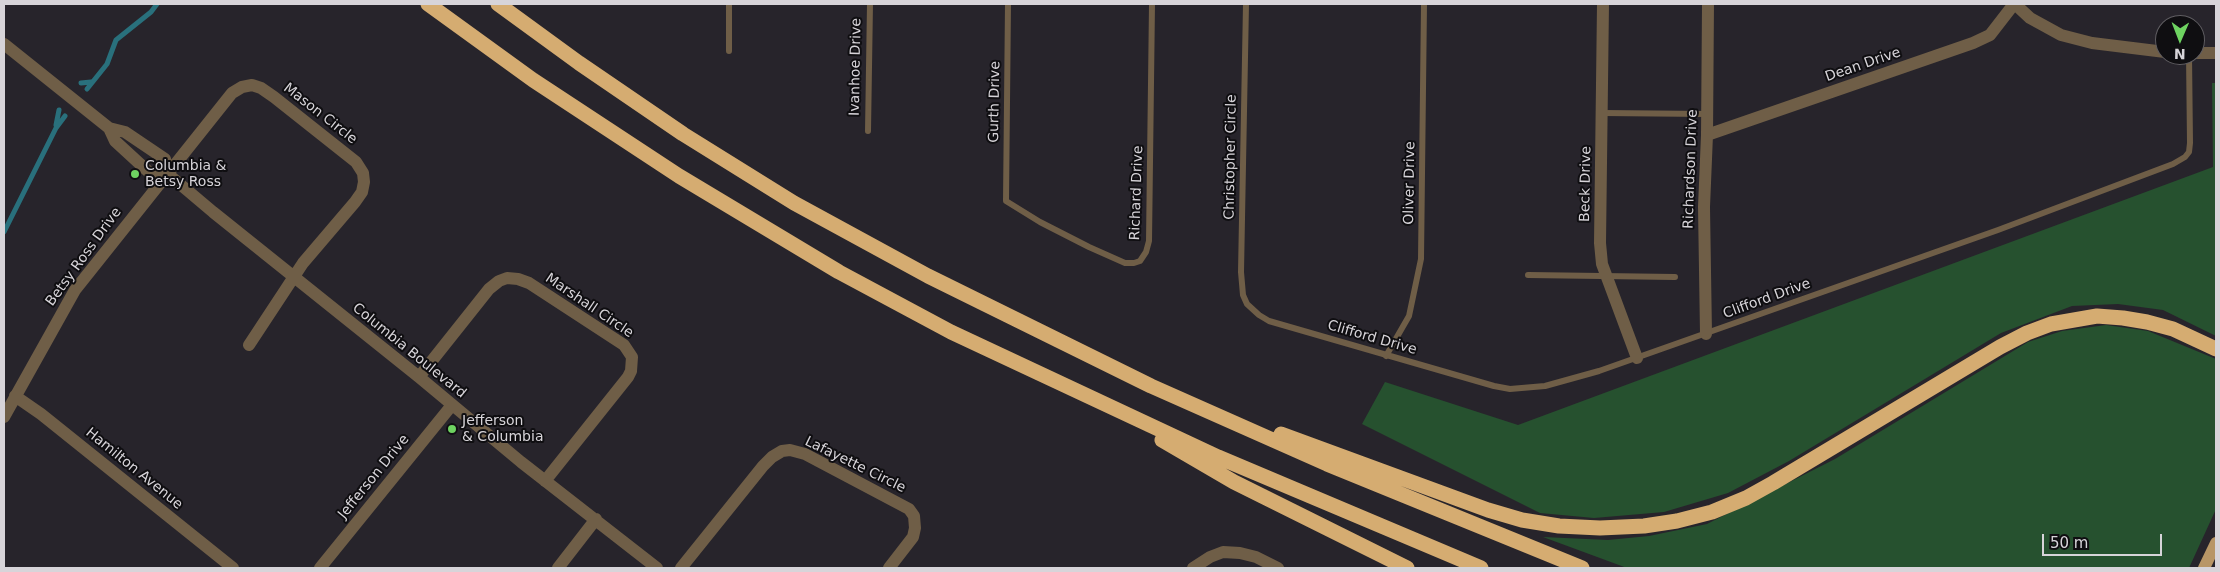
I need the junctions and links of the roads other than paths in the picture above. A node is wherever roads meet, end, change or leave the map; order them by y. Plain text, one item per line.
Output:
1 (428, 4) edge
2 (498, 4) edge
3 (730, 4) edge
4 (870, 4) edge
5 (1008, 4) edge
6 (1152, 4) edge
7 (1246, 4) edge
8 (1424, 4) edge
9 (1603, 4) edge
10 (1708, 4) edge
11 (2014, 4) edge
12 (4, 44) edge
13 (729, 51) dead end
14 (2155, 51) edge
15 (2189, 65) edge
16 (1602, 113) junction
17 (1708, 114) junction
18 (109, 128) junction
19 (868, 131) dead end
20 (1707, 136) junction
21 (168, 174) junction
22 (1006, 201) joint
23 (1528, 274) dead end
24 (1607, 276) junction
25 (294, 277) junction
26 (1675, 277) dead end
27 (1252, 308) joint
28 (1706, 334) junction
29 (249, 345) dead end
30 (2216, 349) edge
31 (1386, 356) junction
32 (1637, 358) junction
33 (419, 377) junction
34 (1151, 386) junction
35 (15, 396) junction
36 (1100, 403) junction
37 (452, 405) junction
38 (4, 417) edge
39 (545, 481) junction
40 (596, 519) junction
41 (2216, 543) edge
42 (233, 568) edge
43 (320, 568) edge
44 (558, 568) edge
45 (657, 568) edge
46 (681, 568) edge
47 (889, 568) edge
48 (1192, 568) edge
49 (1278, 568) edge
50 (1407, 568) edge
51 (1481, 568) edge
52 (1582, 568) edge
53 (2204, 568) edge

1 - 36 highway
2 - 34 highway
3 - 13 lane
4 - 19 lane, Ivanhoe Drive
5 - 22 lane, Gurth Drive
6 - 22 lane, Richard Drive
7 - 27 lane, Christopher Circle
8 - 31 lane, Oliver Drive
9 - 16 street, Beck Drive
10 - 17 street, Richardson Drive
11 - 14 street
11 - 20 street, Dean Drive
12 - 18 street, Columbia Boulevard
15 - 28 lane, Clifford Drive
16 - 17 lane
16 - 24 street, Beck Drive
17 - 20 street, Richardson Drive
18 - 21 street, Columbia Boulevard
18 - 21 street, Columbia Boulevard
20 - 28 street, Richardson Drive
21 - 25 street, Columbia Boulevard
21 - 25 street, Mason Circle
21 - 35 street, Betsy Ross Drive
23 - 24 lane
24 - 26 lane
24 - 32 street, Beck Drive
25 - 29 street
25 - 33 street, Columbia Boulevard
27 - 31 lane, Clifford Drive
28 - 32 lane, Clifford Drive
30 - 34 highway
31 - 32 lane, Clifford Drive
33 - 37 street, Columbia Boulevard
33 - 39 street, Marshall Circle
34 - 52 highway
35 - 38 street, Betsy Ross Drive
35 - 42 street, Hamilton Avenue
36 - 50 highway
36 - 51 highway
37 - 39 street, Columbia Boulevard
37 - 43 street, Jefferson Drive
39 - 40 street, Columbia Boulevard
40 - 44 street
40 - 45 street, Columbia Boulevard
41 - 53 main road
46 - 47 street, Lafayette Circle
48 - 49 street

